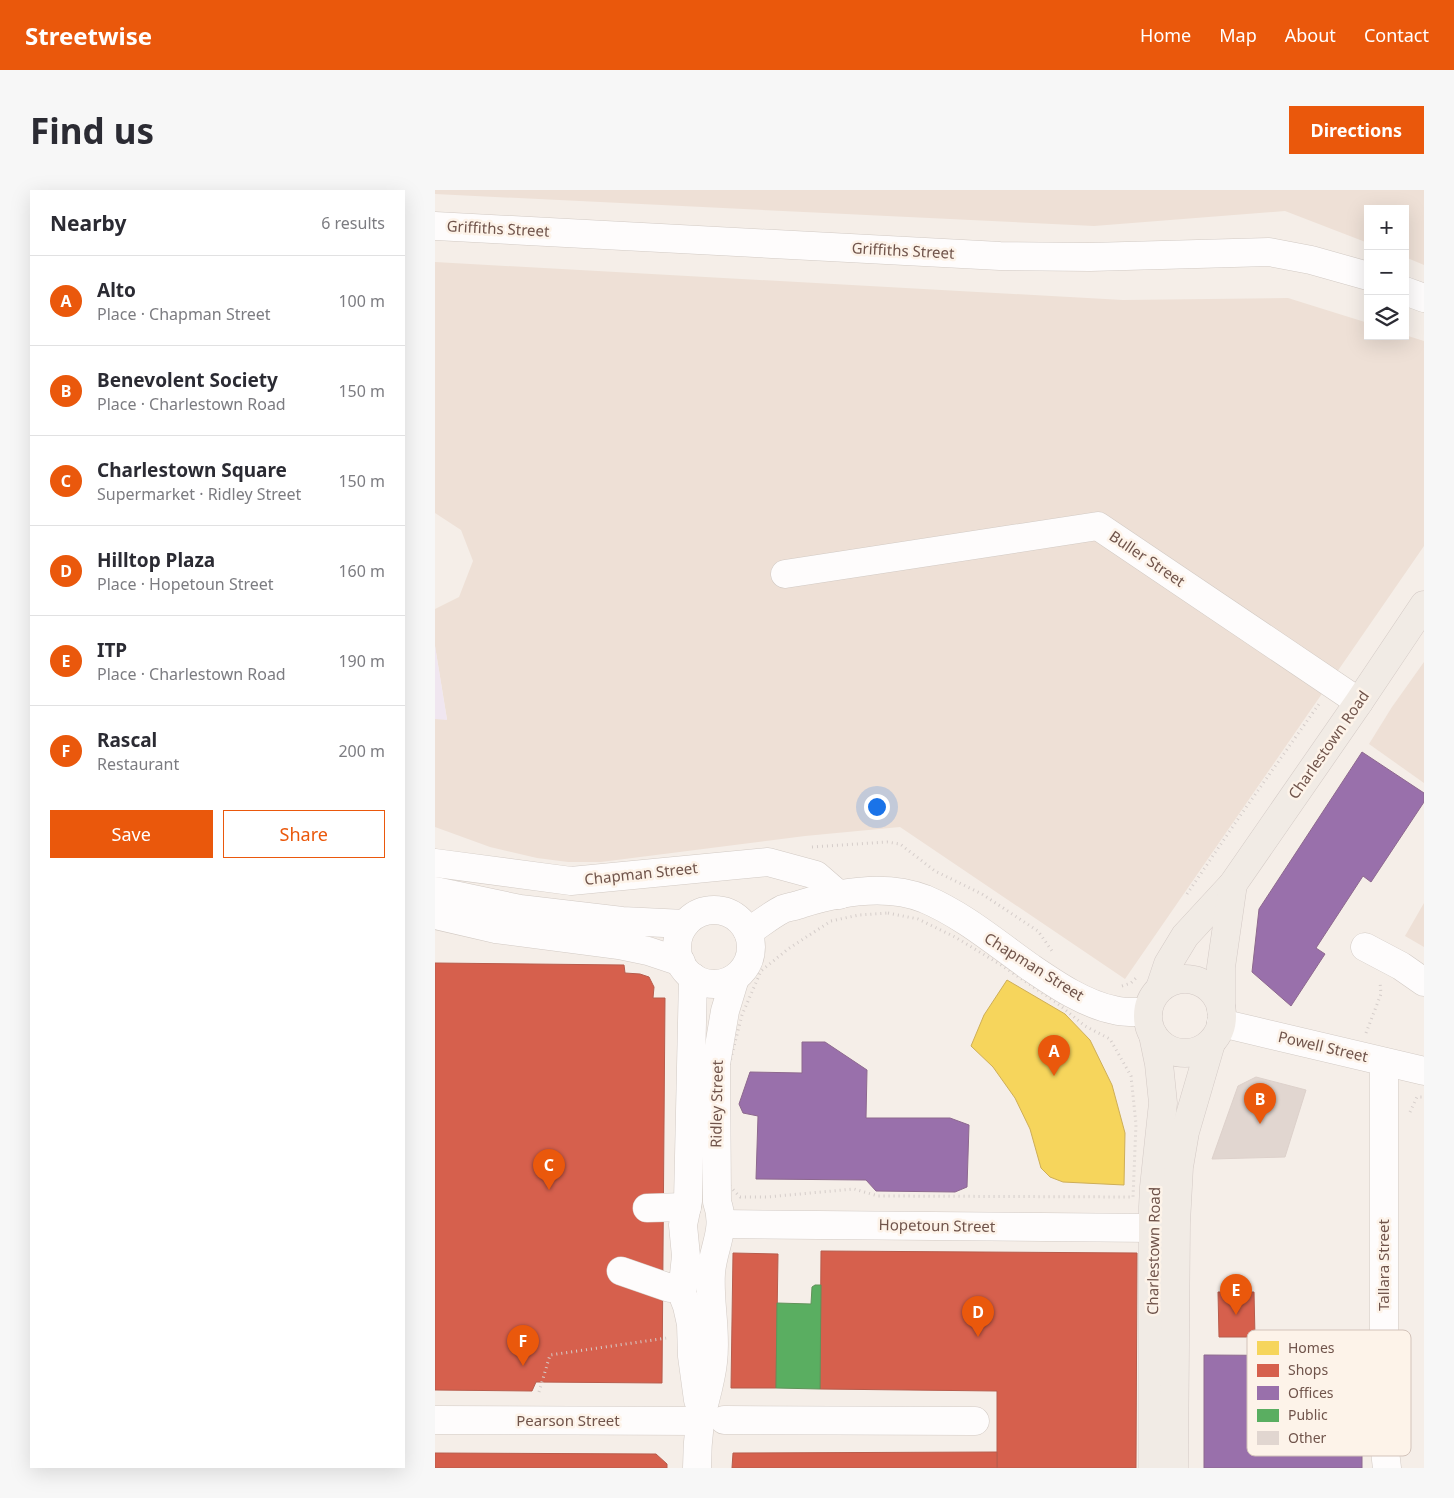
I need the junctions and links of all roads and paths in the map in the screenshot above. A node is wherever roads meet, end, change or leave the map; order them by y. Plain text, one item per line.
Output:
1 (435, 226) edge
2 (1364, 275) edge
3 (1409, 292) edge
4 (1424, 298) edge
5 (785, 574) dead end
6 (1424, 605) edge
7 (1321, 702) dead end
8 (1359, 702) junction
9 (808, 847) dead end
10 (435, 863) edge
11 (1233, 884) junction
12 (435, 891) edge
13 (839, 895) junction
14 (1187, 896) dead end
15 (435, 915) edge
16 (685, 924) junction
17 (748, 932) junction
18 (1365, 947) dead end
19 (1055, 958) dead end
20 (687, 970) junction
21 (735, 978) junction
22 (1380, 979) dead end
23 (1149, 982) junction
24 (1424, 982) edge
25 (1120, 986) dead end
26 (1150, 1023) junction
27 (1218, 1026) junction
28 (1366, 1035) dead end
29 (1384, 1062) junction
30 (1424, 1071) edge
31 (1133, 1197) joint
32 (688, 1204) junction
33 (647, 1208) dead end
34 (719, 1213) junction
35 (1153, 1228) junction
36 (621, 1271) dead end
37 (682, 1290) junction
38 (712, 1294) junction
39 (1384, 1330) edge
40 (670, 1338) dead end
41 (539, 1392) dead end
42 (435, 1420) edge
43 (712, 1420) junction
44 (975, 1421) dead end
45 (697, 1468) edge
46 (711, 1468) edge
47 (1153, 1468) edge
48 (1174, 1468) edge

1 - 2 street, Griffiths Street
3 - 4 street
5 - 8 street, Buller Street
6 - 8 main road, Charlestown Road
7 - 14 path
8 - 11 main road, Charlestown Road
9 - 19 path
10 - 13 street, Chapman Street
11 - 23 main road, Charlestown Road
11 - 27 main road, Charlestown Road
12 - 16 street
13 - 17 street, Chapman Street
13 - 26 street, Chapman Street
15 - 20 street
16 - 17 street
16 - 20 street
17 - 21 street
18 - 24 street
20 - 21 street
20 - 32 street, Ridley Street
21 - 34 street, Ridley Street
22 - 28 path
23 - 25 path
23 - 26 main road
23 - 27 main road
26 - 27 main road
26 - 35 main road, Charlestown Road
27 - 29 street, Powell Street
27 - 48 main road, Charlestown Road
29 - 30 street, Powell Street
29 - 39 street, Tallara Street
31 - 31 path
32 - 33 street
32 - 34 street
32 - 37 street, Ridley Street
34 - 35 street, Hopetoun Street
34 - 38 street, Ridley Street
35 - 47 main road, Charlestown Road
36 - 37 street
37 - 38 street
37 - 43 street, Ridley Street
38 - 43 street, Ridley Street
40 - 41 path
42 - 43 street, Pearson Street
43 - 44 street, Pearson Street
43 - 45 street, Ridley Street
43 - 46 street

